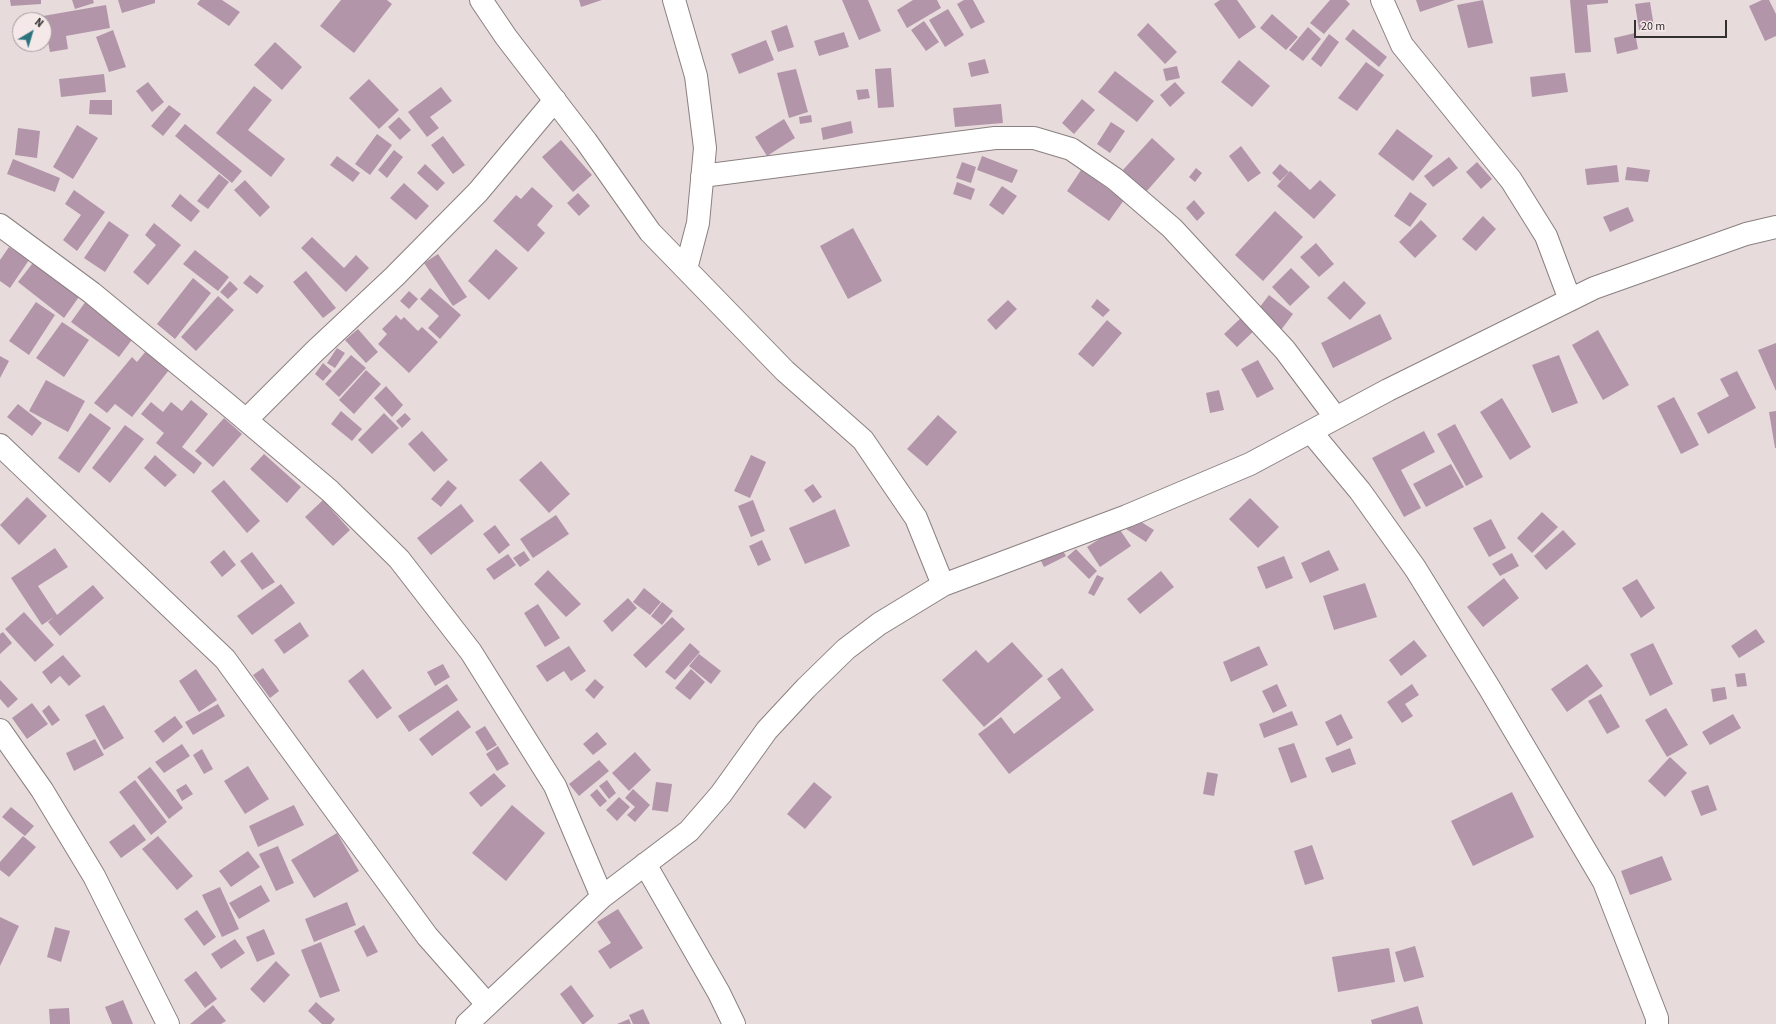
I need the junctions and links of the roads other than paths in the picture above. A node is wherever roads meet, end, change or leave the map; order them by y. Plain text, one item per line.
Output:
1 (481, 0) edge
2 (674, 0) edge
3 (1382, 0) edge
4 (554, 100) junction
5 (702, 176) junction
6 (0, 225) edge
7 (1776, 227) edge
8 (686, 269) junction
9 (1570, 300) junction
10 (1336, 418) junction
11 (246, 420) junction
12 (1311, 432) junction
13 (0, 445) edge
14 (943, 585) junction
15 (0, 730) edge
16 (645, 864) junction
17 (602, 897) junction
18 (488, 1004) junction
19 (168, 1024) edge
20 (468, 1024) edge
21 (734, 1024) edge
22 (1656, 1024) edge

1 - 4 street
2 - 5 street
3 - 9 street
4 - 8 street
4 - 11 street
5 - 8 street
5 - 10 street
6 - 11 street
7 - 9 street
8 - 14 street
9 - 10 street
10 - 12 street
11 - 17 street
12 - 14 street
12 - 22 street
13 - 18 street
14 - 16 street
15 - 19 street
16 - 17 street
16 - 21 street
17 - 18 street
18 - 20 street

